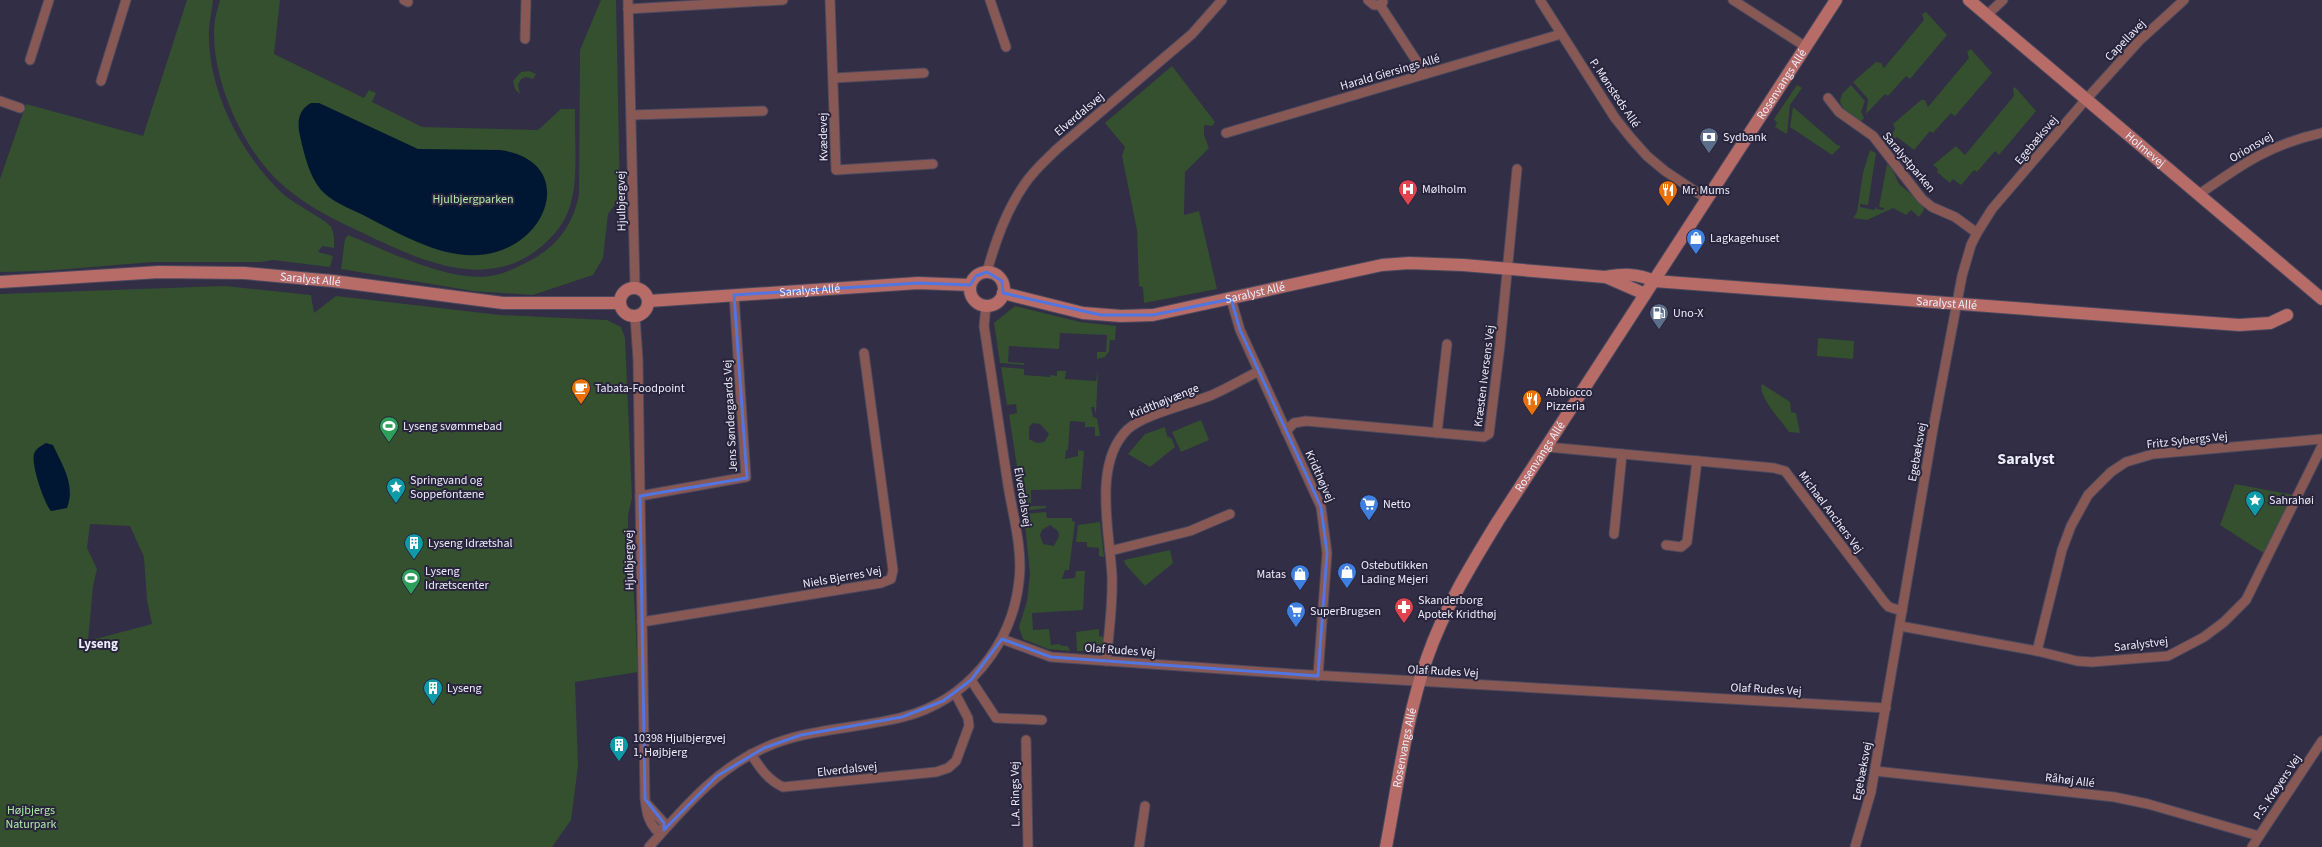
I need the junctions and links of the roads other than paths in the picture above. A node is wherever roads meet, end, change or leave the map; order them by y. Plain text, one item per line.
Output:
1 (49, 0) edge
2 (126, 0) edge
3 (526, 0) edge
4 (782, 0) edge
5 (830, 0) edge
6 (990, 0) edge
7 (1222, 0) edge
8 (1368, 0) edge
9 (1540, 0) edge
10 (1733, 0) edge
11 (1836, 0) edge
12 (1969, 0) edge
13 (2003, 0) edge
14 (2184, 0) edge
15 (1382, 2) edge
16 (628, 5) edge
17 (1987, 15) junction
18 (1561, 34) junction
19 (525, 39) dead end
20 (1006, 47) dead end
21 (1806, 47) junction
22 (30, 60) dead end
23 (924, 73) dead end
24 (1425, 74) junction
25 (834, 78) junction
26 (101, 80) dead end
27 (1828, 98) dead end
28 (2086, 99) junction
29 (0, 101) edge
30 (20, 108) dead end
31 (763, 110) dead end
32 (631, 115) junction
33 (1226, 133) dead end
34 (2322, 133) edge
35 (933, 164) dead end
36 (1517, 169) dead end
37 (2198, 194) junction
38 (1707, 199) junction
39 (1976, 233) junction
40 (1508, 270) junction
41 (987, 272) junction
42 (1605, 277) junction
43 (1654, 281) junction
44 (0, 282) edge
45 (970, 285) junction
46 (635, 287) junction
47 (1003, 294) junction
48 (1645, 294) junction
49 (734, 295) junction
50 (1231, 299) junction
51 (2322, 299) edge
52 (649, 301) junction
53 (620, 303) junction
54 (1957, 304) junction
55 (986, 306) junction
56 (2287, 315) dead end
57 (635, 316) junction
58 (1446, 344) dead end
59 (864, 353) dead end
60 (1258, 371) junction
61 (1286, 431) junction
62 (1437, 432) junction
63 (2322, 439) edge
64 (2322, 446) edge
65 (1547, 447) junction
66 (1622, 454) junction
67 (1697, 461) junction
68 (640, 496) junction
69 (1230, 514) dead end
70 (1614, 534) dead end
71 (1666, 545) dead end
72 (1110, 551) junction
73 (1902, 611) junction
74 (642, 622) junction
75 (1900, 626) junction
76 (1002, 639) junction
77 (2037, 650) junction
78 (1106, 661) junction
79 (1318, 676) junction
80 (971, 680) junction
81 (1420, 681) junction
82 (955, 693) junction
83 (1886, 708) junction
84 (1042, 720) dead end
85 (1026, 740) dead end
86 (2322, 741) edge
87 (751, 754) junction
88 (1874, 771) junction
89 (1145, 806) dead end
90 (664, 830) junction
91 (2259, 836) junction
92 (649, 847) edge
93 (1028, 847) edge
94 (1139, 847) edge
95 (1386, 847) edge
96 (1855, 847) edge
97 (2252, 847) edge

1 - 22 street
2 - 26 street
3 - 19 street
4 - 16 street
5 - 25 street, Kvædevej
6 - 20 street
7 - 41 street, Elverdalsvej
8 - 15 street
9 - 18 street, P. Mønsteds Allé
10 - 21 street
11 - 21 street, Rosenvangs Allé
12 - 17 street, Holmevej
13 - 17 street
14 - 28 street, Capellavej
15 - 24 street
16 - 32 street, Hjulbjergvej
17 - 28 street, Holmevej
18 - 24 street, Harald Giersings Allé
18 - 38 street, P. Mønsteds Allé
21 - 38 street, Rosenvangs Allé
23 - 25 street
24 - 33 street, Harald Giersings Allé
25 - 35 street, Kvædevej
27 - 39 street, Saralystparken
28 - 37 street, Holmevej
28 - 39 street, Egebæksvej
29 - 30 street
31 - 32 street
32 - 46 street, Hjulbjergvej
34 - 37 street, Orionsvej
36 - 40 street
37 - 51 street, Holmevej
38 - 43 street, Rosenvangs Allé
39 - 54 street, Egebæksvej
40 - 42 street, Saralyst Allé
40 - 50 street, Saralyst Allé
40 - 62 street, Kræsten Iversens Vej
41 - 45 street
41 - 47 street
42 - 43 street, Saralyst Allé
42 - 48 street, Saralyst Allé
43 - 48 street, Rosenvangs Allé
43 - 54 street, Saralyst Allé
44 - 53 street, Saralyst Allé
45 - 49 street, Saralyst Allé
45 - 55 street
46 - 52 street
46 - 53 street
47 - 50 street, Saralyst Allé
47 - 55 street
48 - 65 street, Rosenvangs Allé
49 - 52 street, Saralyst Allé
49 - 68 street, Jens Søndergaards Vej
50 - 60 street, Kridthøjvej
52 - 57 street
53 - 57 street
54 - 56 street, Saralyst Allé
54 - 73 street, Egebæksvej
55 - 76 street, Elverdalsvej
57 - 68 street, Hjulbjergvej
58 - 62 street
59 - 74 street, Niels Bjerres Vej
60 - 61 street, Kridthøjvej
60 - 72 street, Kridthøjvænge
61 - 62 street, Kræsten Iversens Vej
61 - 79 street, Kridthøjvej
63 - 77 street, Fritz Sybergs Vej
64 - 77 street, Saralystvej
65 - 66 street, Michael Anchers Vej
65 - 81 street, Rosenvangs Allé
66 - 67 street, Michael Anchers Vej
66 - 70 street
67 - 71 street
67 - 73 street, Michael Anchers Vej
68 - 74 street, Hjulbjergvej
69 - 72 street
72 - 78 street, Kridthøjvænge
73 - 75 street, Egebæksvej
74 - 90 street, Hjulbjergvej
75 - 77 street, Saralystvej
75 - 83 street, Egebæksvej
76 - 78 street, Olaf Rudes Vej
76 - 80 street, Elverdalsvej
78 - 79 street, Olaf Rudes Vej
79 - 81 street, Olaf Rudes Vej
80 - 82 street, Elverdalsvej
80 - 84 street
81 - 83 street, Olaf Rudes Vej
81 - 95 street, Rosenvangs Allé
82 - 87 street, Elverdalsvej
82 - 87 street, Elverdalsvej
83 - 88 street, Egebæksvej
85 - 93 street, L.A. Rings Vej
86 - 91 street, P.S. Krøyers Vej
87 - 90 street, Elverdalsvej
88 - 91 street, Råhøj Allé
88 - 96 street, Egebæksvej
89 - 94 street
90 - 92 street, Elverdalsvej
91 - 97 street, P.S. Krøyers Vej

